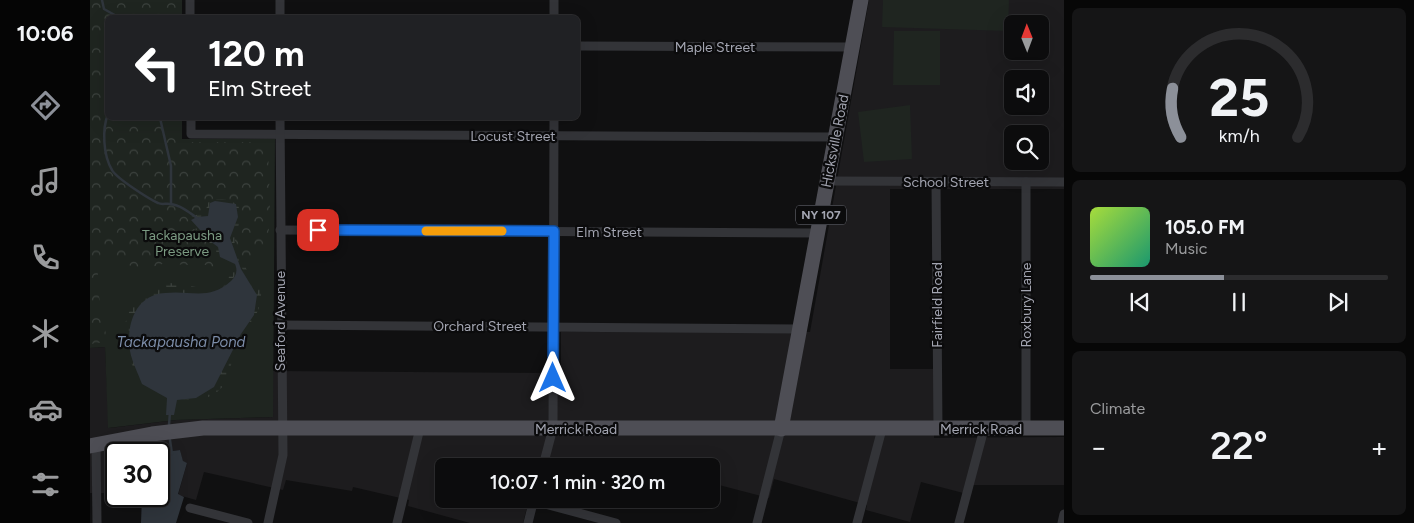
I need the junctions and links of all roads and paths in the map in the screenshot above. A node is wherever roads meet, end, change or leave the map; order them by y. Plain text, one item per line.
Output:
1 (190, 0) edge
2 (280, 0) edge
3 (554, 0) edge
4 (861, 0) edge
5 (190, 15) edge
6 (280, 15) edge
7 (554, 15) edge
8 (580, 46) edge
9 (852, 47) junction
10 (191, 120) edge
11 (280, 120) edge
12 (554, 120) edge
13 (280, 135) junction
14 (554, 136) junction
15 (836, 137) junction
16 (827, 181) junction
17 (936, 182) junction
18 (1026, 182) junction
19 (1064, 182) edge
20 (280, 230) junction
21 (554, 231) junction
22 (818, 234) junction
23 (280, 325) junction
24 (553, 327) junction
25 (800, 329) junction
26 (281, 428) junction
27 (420, 428) junction
28 (553, 428) junction
29 (1026, 428) junction
30 (1064, 428) edge
31 (781, 429) junction
32 (882, 429) junction
33 (938, 429) junction
34 (984, 429) junction
35 (93, 445) edge
36 (545, 458) edge
37 (190, 508) dead end
38 (532, 508) edge
39 (563, 508) edge
40 (1064, 514) edge
41 (97, 523) edge
42 (248, 523) edge
43 (268, 523) edge
44 (397, 523) edge
45 (528, 523) edge
46 (616, 523) edge
47 (756, 523) edge
48 (857, 523) edge
49 (959, 523) edge
50 (1062, 523) edge

1 - 5 street
2 - 6 street
3 - 7 street
4 - 9 main road, Hicksville Road / NY 107
8 - 9 street, Maple Street
9 - 15 main road, Hicksville Road / NY 107
10 - 13 street, Locust Street
11 - 13 street, Seaford Avenue
12 - 14 street
13 - 14 street, Locust Street
13 - 20 street, Seaford Avenue
14 - 15 street, Locust Street
14 - 21 street
15 - 16 main road, Hicksville Road / NY 107
16 - 17 street, School Street
16 - 22 main road, Hicksville Road / NY 107
17 - 18 street, School Street
17 - 33 street, Fairfield Road
18 - 19 street, School Street
18 - 29 street, Roxbury Lane
20 - 21 street, Elm Street
20 - 23 street, Seaford Avenue
21 - 22 street, Elm Street
21 - 24 street
22 - 25 main road, Hicksville Road / NY 107
23 - 24 street, Orchard Street
23 - 26 street, Seaford Avenue
24 - 25 street, Orchard Street
24 - 28 street
25 - 31 main road, Hicksville Road / NY 107
26 - 27 main road, Merrick Road
26 - 35 main road, Merrick Road
26 - 43 street, Seaford Avenue
27 - 28 main road, Merrick Road
27 - 44 street
28 - 31 main road, Merrick Road
28 - 36 street
29 - 30 main road, Merrick Road
29 - 34 main road, Merrick Road
31 - 32 main road, Merrick Road
31 - 47 street
32 - 33 main road, Merrick Road
32 - 48 street
33 - 34 main road, Merrick Road
34 - 49 street
35 - 41 street
37 - 42 street
38 - 45 street
39 - 46 street
40 - 50 street

